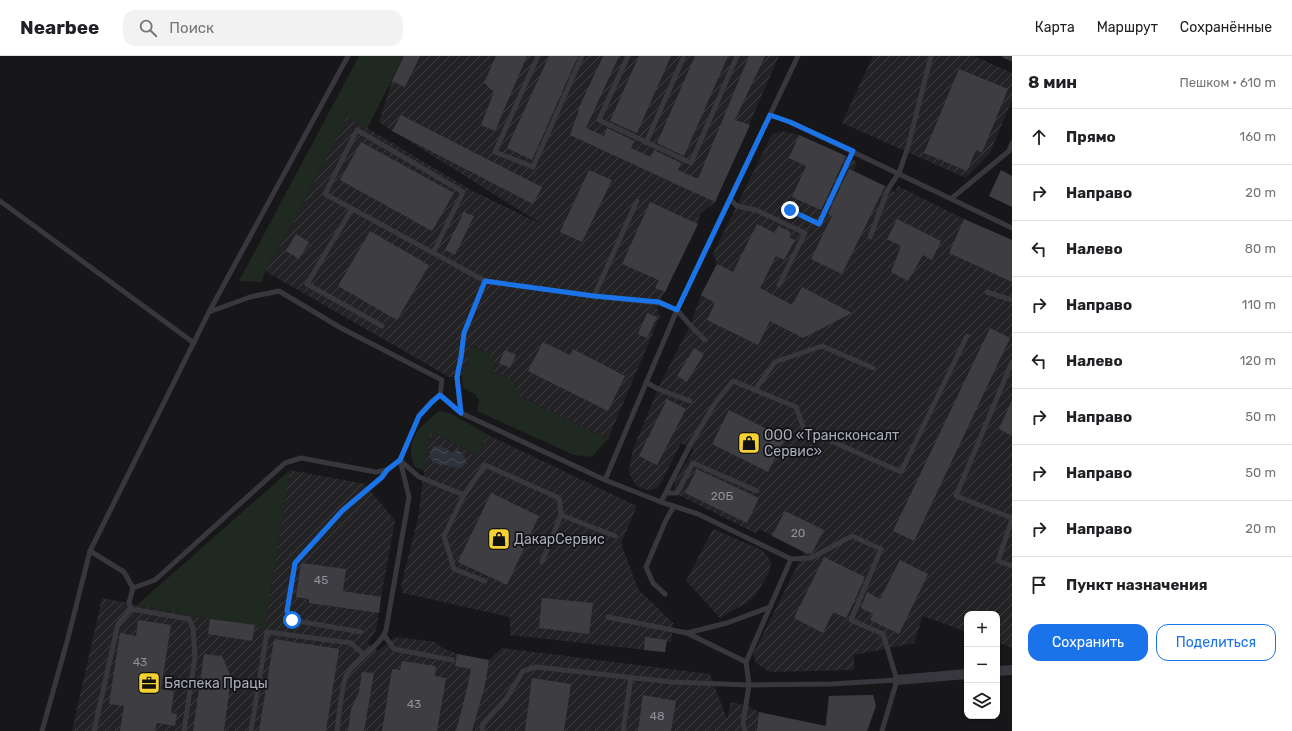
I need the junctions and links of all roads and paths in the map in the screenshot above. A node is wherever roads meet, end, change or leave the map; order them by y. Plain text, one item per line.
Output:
1 (348, 56) edge
2 (538, 56) edge
3 (582, 56) edge
4 (628, 56) edge
5 (684, 56) edge
6 (738, 56) edge
7 (798, 56) edge
8 (931, 56) edge
9 (1006, 56) edge
10 (1012, 59) edge
11 (770, 115) junction
12 (646, 143) junction
13 (1012, 143) edge
14 (853, 151) junction
15 (1010, 152) edge
16 (899, 173) junction
17 (952, 198) junction
18 (730, 199) junction
19 (0, 201) edge
20 (637, 201) dead end
21 (352, 208) junction
22 (790, 210) dead end
23 (1012, 228) edge
24 (870, 236) dead end
25 (433, 253) junction
26 (485, 281) junction
27 (779, 284) dead end
28 (988, 292) dead end
29 (594, 296) junction
30 (1012, 300) edge
31 (677, 310) junction
32 (209, 312) junction
33 (382, 326) dead end
34 (967, 336) dead end
35 (705, 340) dead end
36 (194, 343) junction
37 (1012, 362) edge
38 (873, 368) dead end
39 (646, 382) junction
40 (755, 390) junction
41 (440, 395) junction
42 (690, 401) dead end
43 (461, 413) junction
44 (400, 460) junction
45 (387, 470) junction
46 (605, 480) junction
47 (757, 491) dead end
48 (666, 493) junction
49 (464, 495) junction
50 (661, 502) junction
51 (674, 506) junction
52 (561, 515) junction
53 (1012, 519) edge
54 (615, 536) dead end
55 (90, 551) junction
56 (791, 559) junction
57 (542, 562) dead end
58 (1012, 566) edge
59 (485, 581) dead end
60 (133, 588) junction
61 (665, 594) dead end
62 (770, 607) junction
63 (131, 609) junction
64 (608, 617) dead end
65 (361, 632) dead end
66 (687, 633) junction
67 (384, 635) junction
68 (364, 655) junction
69 (452, 660) dead end
70 (746, 662) junction
71 (1012, 670) edge
72 (1000, 671) edge
73 (964, 674) edge
74 (631, 677) junction
75 (897, 680) junction
76 (749, 686) junction
77 (42, 731) edge
78 (94, 731) edge
79 (184, 731) edge
80 (251, 731) edge
81 (337, 731) edge
82 (482, 731) edge
83 (623, 731) edge
84 (745, 731) edge
85 (882, 731) edge

1 - 32 lane
2 - 3 lane
4 - 12 lane
5 - 12 lane
6 - 12 lane
7 - 11 lane
8 - 16 lane
9 - 10 lane
11 - 14 lane
11 - 18 lane
13 - 15 lane
14 - 16 lane
14 - 22 lane
15 - 17 lane
16 - 17 lane
16 - 24 lane
17 - 23 lane
18 - 27 lane
18 - 31 lane
19 - 36 lane
20 - 29 lane
21 - 25 lane
21 - 25 lane
21 - 33 lane
25 - 26 lane
26 - 29 lane
26 - 43 lane
28 - 30 lane
29 - 31 lane
31 - 35 lane
31 - 39 lane
32 - 36 lane
32 - 41 lane
34 - 40 lane
36 - 55 lane
37 - 53 lane
38 - 40 lane
39 - 42 lane
39 - 46 lane
40 - 48 lane
41 - 43 lane
41 - 44 lane
43 - 46 lane
44 - 45 lane
44 - 49 lane
44 - 67 lane
45 - 60 lane
45 - 65 lane
46 - 50 lane
47 - 48 lane
48 - 50 lane
49 - 52 lane
49 - 59 lane
50 - 51 lane
51 - 56 lane
51 - 61 lane
52 - 54 lane
52 - 57 lane
53 - 58 lane
55 - 60 lane
55 - 77 lane
56 - 62 lane
56 - 75 lane
60 - 63 lane
62 - 66 lane
62 - 70 lane
63 - 78 lane
63 - 79 lane
64 - 66 lane
66 - 70 lane
67 - 68 lane
67 - 69 lane
68 - 80 lane
68 - 81 lane
70 - 76 lane
71 - 72 street
73 - 75 street
74 - 76 lane
74 - 82 lane
74 - 83 lane
75 - 76 lane
75 - 85 lane
76 - 84 lane

